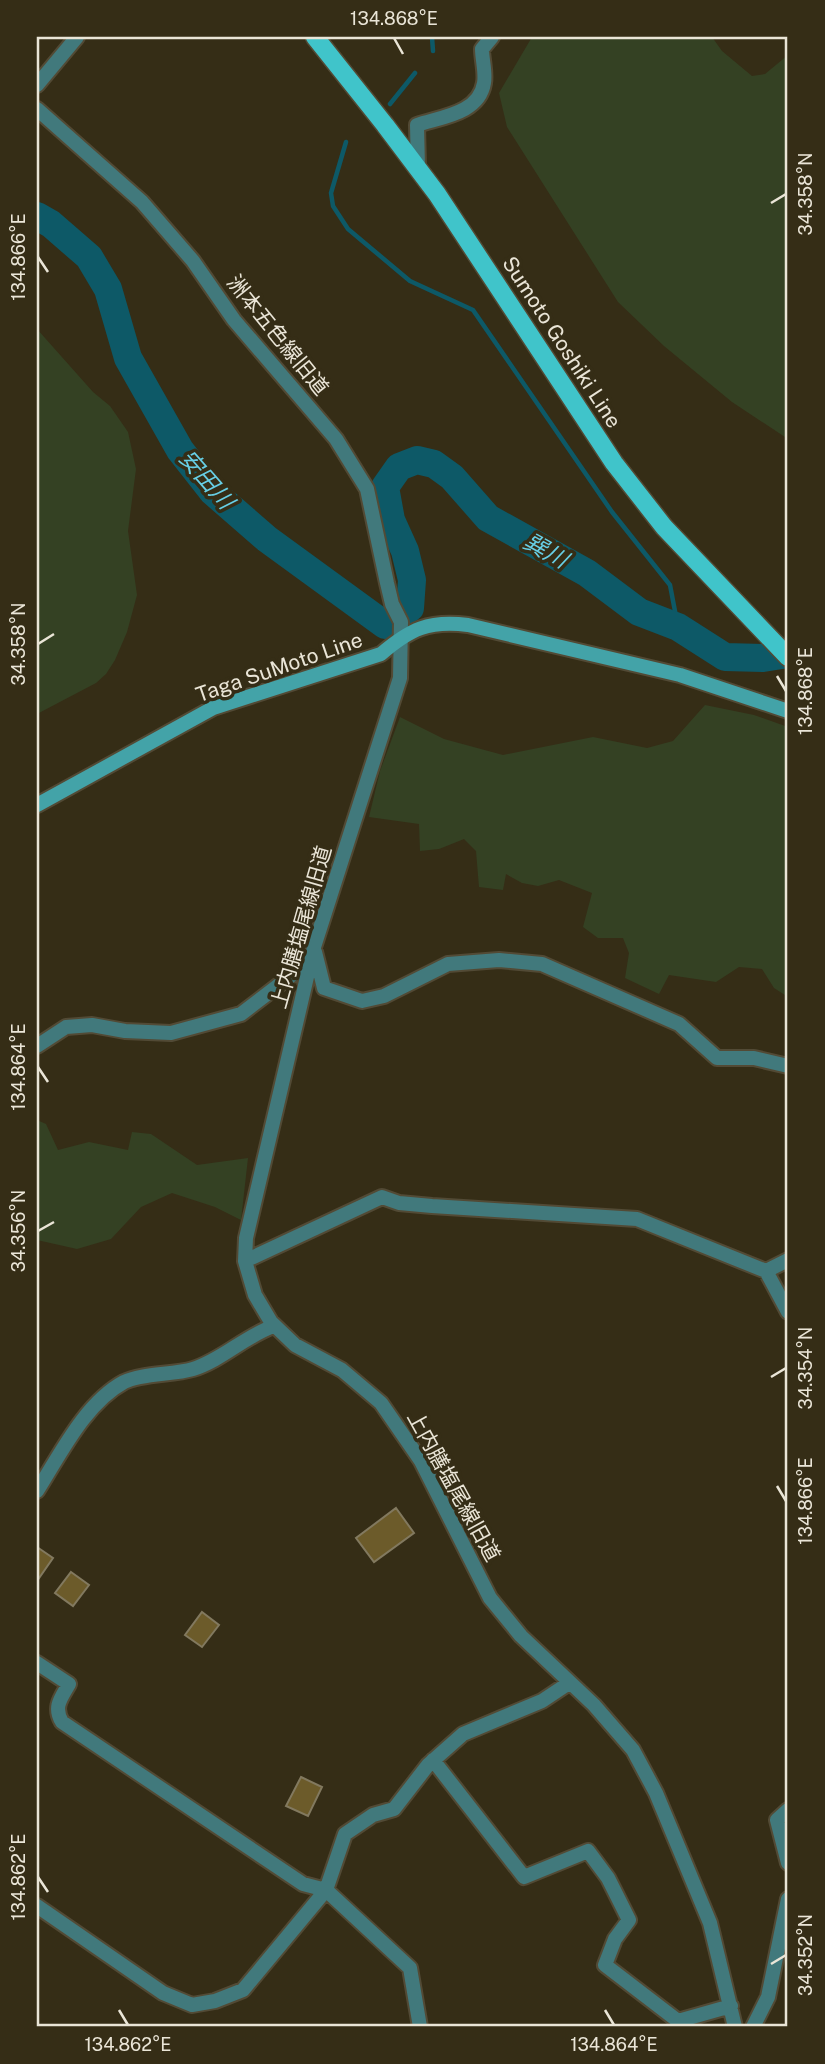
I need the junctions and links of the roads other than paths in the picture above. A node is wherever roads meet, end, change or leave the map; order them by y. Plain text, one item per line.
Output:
1 (76, 37) edge
2 (314, 37) edge
3 (492, 37) edge
4 (37, 85) edge
5 (37, 109) edge
6 (418, 168) junction
7 (400, 638) junction
8 (788, 657) edge
9 (788, 711) edge
10 (37, 805) edge
11 (312, 954) junction
12 (37, 1046) edge
13 (788, 1066) edge
14 (788, 1260) edge
15 (245, 1261) junction
16 (766, 1271) junction
17 (788, 1312) edge
18 (274, 1326) junction
19 (37, 1491) edge
20 (37, 1663) edge
21 (569, 1684) junction
22 (433, 1760) junction
23 (788, 1810) edge
24 (788, 1863) edge
25 (326, 1890) junction
26 (788, 1899) edge
27 (37, 1906) edge
28 (731, 2006) junction
29 (675, 2024) edge
30 (420, 2027) edge
31 (735, 2027) edge
32 (753, 2027) edge

1 - 4 street
2 - 6 main road, Sumoto Goshiki Line
3 - 6 street
5 - 7 street, 洲本五色線旧道
6 - 8 main road, Sumoto Goshiki Line
7 - 9 main road, Taga SuMoto Line
7 - 10 main road, Taga SuMoto Line
7 - 11 street, 上内膳塩尾線旧道
11 - 12 street
11 - 13 street
11 - 15 street, 上内膳塩尾線旧道
14 - 16 street
15 - 16 street
15 - 18 street, 上内膳塩尾線旧道
16 - 17 street
18 - 19 street
18 - 21 street, 上内膳塩尾線旧道
20 - 25 street
21 - 22 street
21 - 28 street, 上内膳塩尾線旧道
22 - 25 street
22 - 29 street
23 - 24 street
25 - 27 street
25 - 30 street
26 - 32 street
28 - 29 street
28 - 31 street, 上内膳塩尾線旧道

